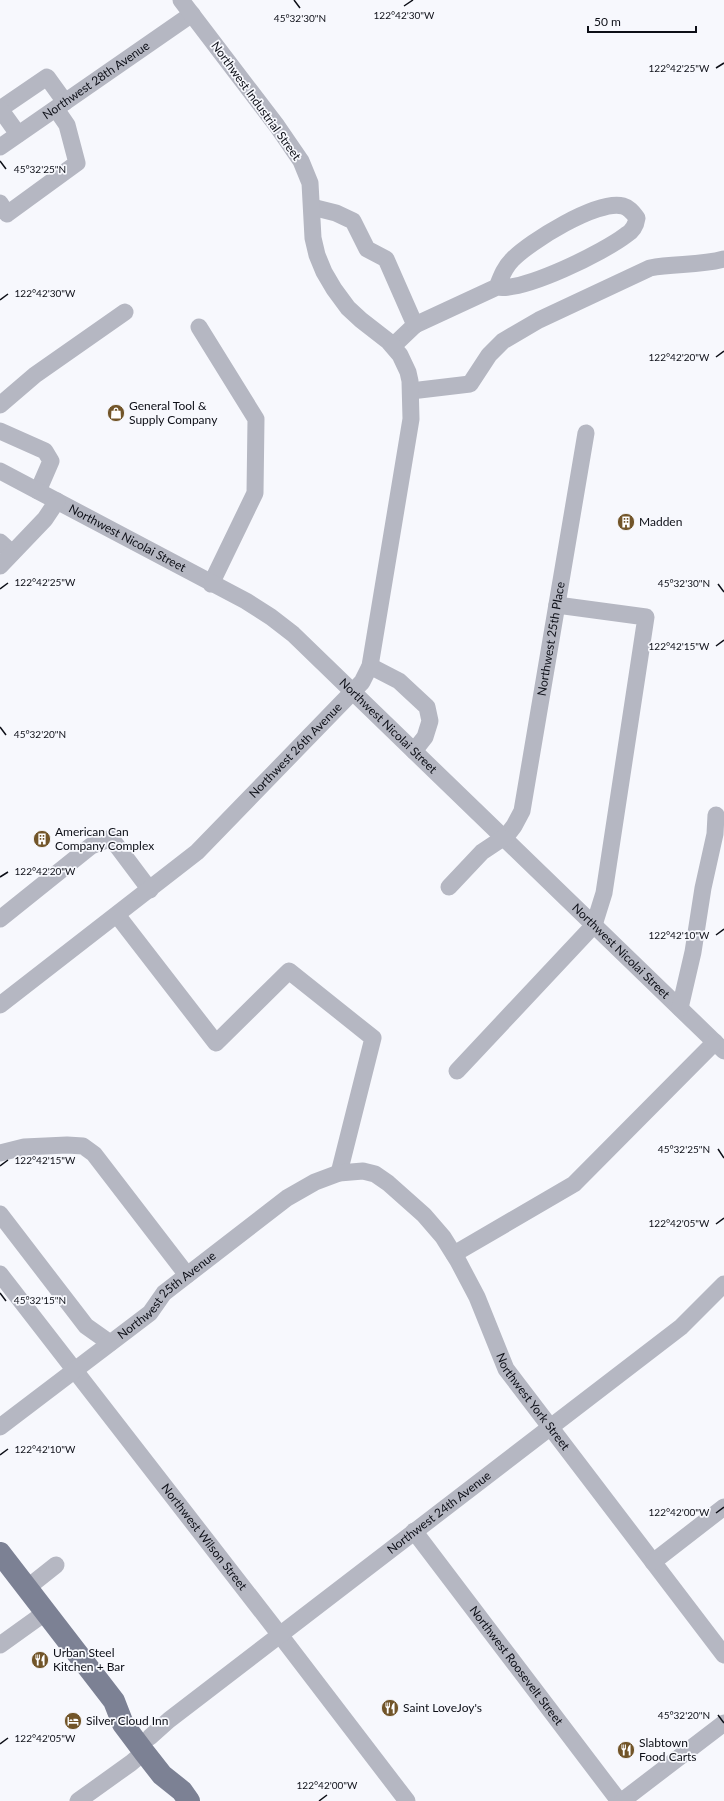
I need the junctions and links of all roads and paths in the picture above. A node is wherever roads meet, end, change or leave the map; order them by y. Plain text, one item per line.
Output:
1 (182, 0) edge
2 (192, 14) junction
3 (60, 105) junction
4 (0, 109) edge
5 (18, 134) junction
6 (0, 147) edge
7 (0, 203) edge
8 (312, 208) junction
9 (724, 260) edge
10 (497, 287) junction
11 (125, 312) dead end
12 (415, 325) junction
13 (199, 327) dead end
14 (393, 346) junction
15 (412, 391) junction
16 (0, 405) edge
17 (0, 431) edge
18 (586, 433) dead end
19 (0, 470) edge
20 (38, 491) junction
21 (57, 501) junction
22 (6, 547) edge
23 (0, 566) edge
24 (211, 584) junction
25 (557, 605) junction
26 (370, 666) junction
27 (353, 692) junction
28 (414, 750) junction
29 (716, 815) dead end
30 (504, 838) junction
31 (449, 887) dead end
32 (150, 890) junction
33 (117, 915) junction
34 (0, 919) edge
35 (594, 925) junction
36 (3, 997) edge
37 (680, 1008) junction
38 (720, 1047) edge
39 (457, 1070) dead end
40 (0, 1153) edge
41 (339, 1173) junction
42 (0, 1214) edge
43 (454, 1254) junction
44 (0, 1274) edge
45 (187, 1275) junction
46 (724, 1284) edge
47 (110, 1343) junction
48 (73, 1370) junction
49 (0, 1427) edge
50 (550, 1428) junction
51 (724, 1507) edge
52 (414, 1531) junction
53 (0, 1553) edge
54 (653, 1562) junction
55 (56, 1565) dead end
56 (26, 1588) junction
57 (46, 1612) junction
58 (280, 1635) junction
59 (0, 1645) edge
60 (724, 1655) edge
61 (724, 1723) edge
62 (147, 1745) junction
63 (186, 1796) edge
64 (78, 1801) edge
65 (407, 1801) edge
66 (620, 1801) edge

1 - 2 street, Northwest Industrial Street
2 - 3 street, Northwest 28th Avenue
2 - 8 street, Northwest Industrial Street
3 - 4 street
3 - 5 street, Northwest 28th Avenue
3 - 7 street
4 - 5 street
5 - 6 street, Northwest 28th Avenue
8 - 12 street
8 - 14 street, Northwest Industrial Street
9 - 15 street
10 - 10 street
10 - 12 street
11 - 16 street
12 - 14 street
13 - 24 street
14 - 15 street, Northwest Industrial Street
15 - 26 street, Northwest 26th Avenue
17 - 20 street
18 - 25 street, Northwest 25th Place
19 - 20 street, Northwest Nicolai Street
20 - 21 street, Northwest Nicolai Street
21 - 22 street
21 - 24 street, Northwest Nicolai Street
22 - 23 street
24 - 27 street, Northwest Nicolai Street
25 - 30 street, Northwest 25th Place
25 - 35 street
26 - 27 street, Northwest 26th Avenue
26 - 28 street
27 - 28 street, Northwest Nicolai Street
27 - 32 street, Northwest 26th Avenue
28 - 30 street, Northwest Nicolai Street
29 - 37 street
30 - 31 street
30 - 35 street, Northwest Nicolai Street
32 - 33 street, Northwest 26th Avenue
32 - 34 street
33 - 36 street, Northwest 26th Avenue
33 - 41 street
35 - 37 street, Northwest Nicolai Street
35 - 39 street
37 - 38 street, Northwest Nicolai Street
38 - 43 street
40 - 45 street
41 - 43 street, Northwest York Street
41 - 45 street, Northwest 25th Avenue
42 - 47 street
43 - 50 street, Northwest York Street
44 - 48 street, Northwest Wilson Street
45 - 47 street, Northwest 25th Avenue
46 - 50 street, Northwest 24th Avenue
47 - 48 street, Northwest 25th Avenue
48 - 49 street, Northwest 25th Avenue
48 - 58 street, Northwest Wilson Street
50 - 52 street, Northwest 24th Avenue
50 - 54 street, Northwest York Street
51 - 54 street
52 - 58 street, Northwest 24th Avenue
52 - 66 street, Northwest Roosevelt Street
53 - 56 main road
54 - 60 street, Northwest York Street
55 - 56 street
56 - 57 main road
57 - 59 street
57 - 62 main road
58 - 62 street, Northwest 24th Avenue
58 - 65 street, Northwest Wilson Street
61 - 66 street
62 - 63 main road
62 - 64 street, Northwest 24th Avenue

